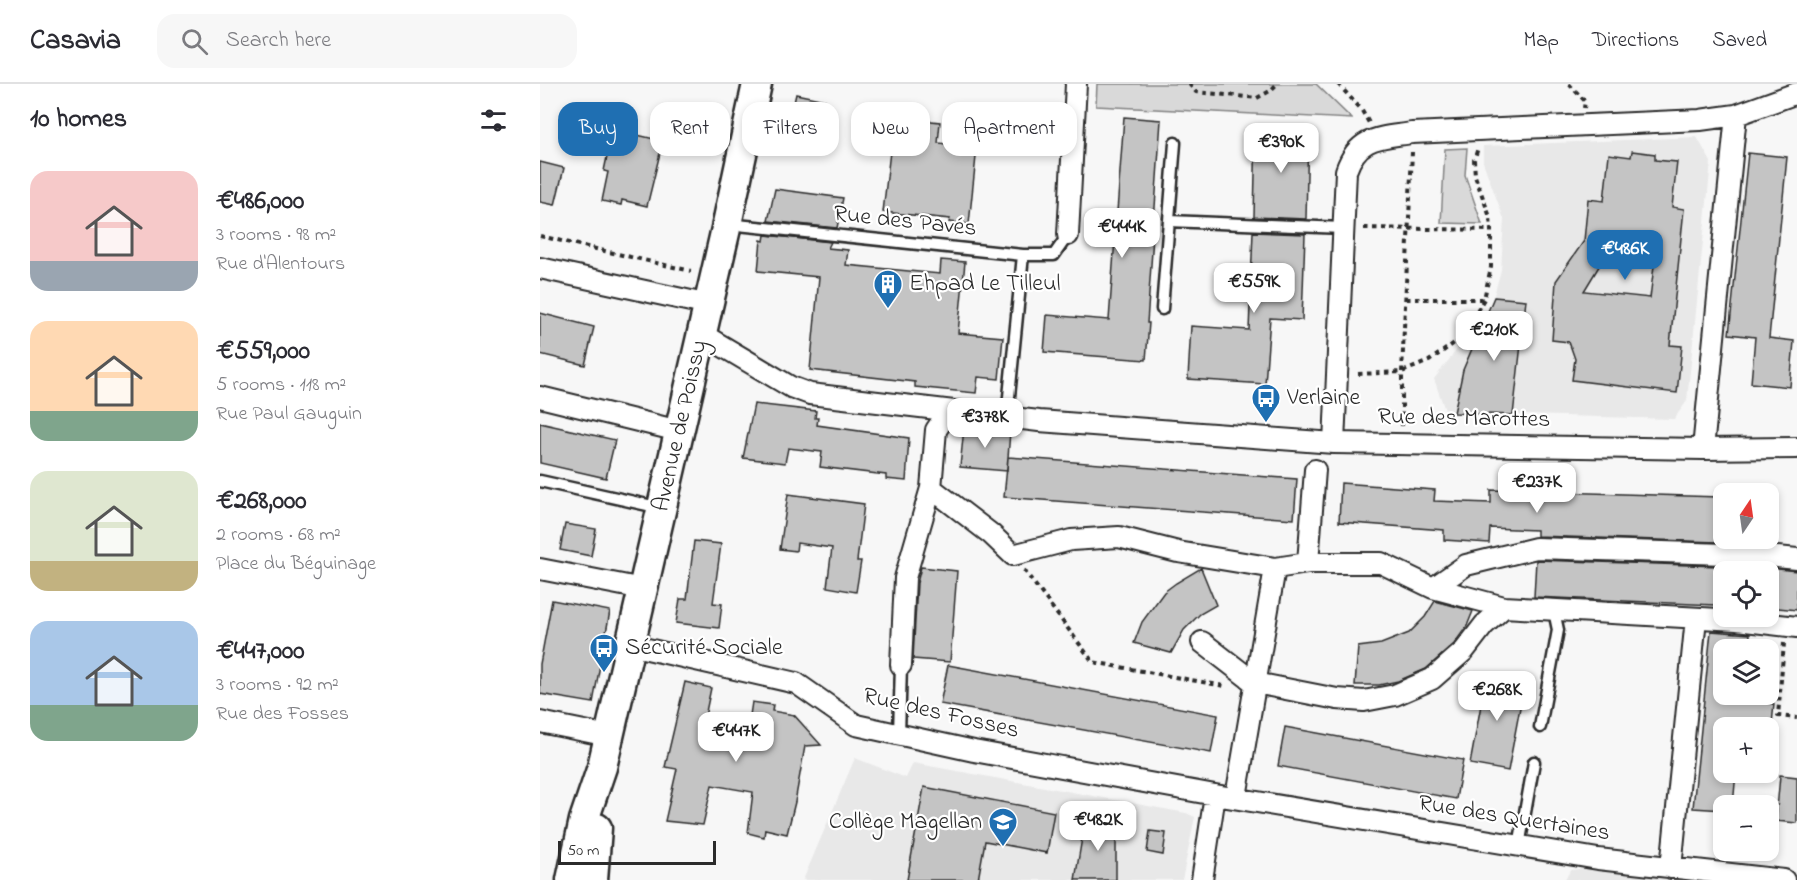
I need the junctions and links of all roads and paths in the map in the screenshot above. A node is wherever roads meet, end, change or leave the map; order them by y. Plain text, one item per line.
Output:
1 (758, 84) edge
2 (1076, 84) edge
3 (1189, 84) edge
4 (1277, 84) edge
5 (1338, 84) edge
6 (1797, 93) edge
7 (1736, 115) junction
8 (1484, 130) junction
9 (1412, 133) junction
10 (1377, 138) junction
11 (1175, 143) dead end
12 (1169, 221) junction
13 (727, 224) junction
14 (1343, 228) junction
15 (1364, 228) dead end
16 (1409, 229) junction
17 (1491, 230) junction
18 (1068, 235) joint
19 (540, 236) edge
20 (1023, 255) junction
21 (540, 268) edge
22 (693, 271) dead end
23 (1406, 299) junction
24 (1484, 299) junction
25 (709, 305) junction
26 (1162, 309) dead end
27 (702, 334) junction
28 (1402, 372) junction
29 (1358, 374) dead end
30 (540, 397) edge
31 (949, 411) junction
32 (1007, 417) junction
33 (680, 431) junction
34 (1334, 443) junction
35 (1402, 443) junction
36 (1797, 447) edge
37 (1703, 449) junction
38 (1315, 470) dead end
39 (540, 481) edge
40 (931, 488) junction
41 (662, 508) junction
42 (1013, 555) junction
43 (1797, 559) edge
44 (1308, 563) junction
45 (1275, 568) junction
46 (540, 569) edge
47 (1433, 588) junction
48 (643, 589) junction
49 (1504, 607) junction
50 (1547, 610) junction
51 (1696, 618) junction
52 (1791, 627) edge
53 (1202, 642) dead end
54 (630, 645) junction
55 (901, 665) joint
56 (1254, 687) junction
57 (1797, 718) edge
58 (540, 722) edge
59 (1540, 727) dead end
60 (899, 734) junction
61 (609, 736) junction
62 (1534, 762) dead end
63 (602, 767) junction
64 (1215, 795) junction
65 (1236, 797) junction
66 (1519, 846) junction
67 (1671, 868) junction
68 (571, 880) edge
69 (593, 880) edge
70 (1202, 880) edge
71 (1784, 880) edge

1 - 13 main road, Avenue de Poissy
2 - 18 street
3 - 4 path
5 - 10 path
6 - 7 street
7 - 8 street
7 - 37 street
8 - 9 street
8 - 17 path
9 - 10 street
9 - 16 path
10 - 14 street
11 - 12 lane
12 - 14 lane
12 - 26 lane
13 - 20 lane, Rue des Pavés
13 - 25 main road, Avenue de Poissy
14 - 34 street
15 - 16 path
16 - 17 path
16 - 23 path
17 - 24 path
18 - 20 lane, Rue des Pavés
19 - 22 path
20 - 32 lane
21 - 25 street
23 - 24 path
23 - 28 path
24 - 28 path
25 - 27 main road, Avenue de Poissy
27 - 31 street, Rue des Marottes
27 - 33 main road, Avenue de Poissy
28 - 29 path
28 - 35 path
30 - 33 street
31 - 32 street, Rue des Marottes
31 - 40 street
32 - 34 street, Rue des Marottes
33 - 41 main road, Avenue de Poissy
34 - 35 street, Rue des Marottes
35 - 37 street, Rue des Marottes
36 - 37 street, Rue des Marottes
38 - 44 street
39 - 41 lane
40 - 42 street
40 - 55 street
41 - 48 main road, Avenue de Poissy
42 - 45 street
42 - 56 path
43 - 47 street
44 - 45 street
44 - 47 street
45 - 56 street
46 - 48 street
47 - 49 street
48 - 54 main road, Avenue de Poissy
49 - 50 street
49 - 56 street
50 - 51 street
50 - 59 lane
51 - 52 street
51 - 67 street
52 - 57 path
53 - 56 street
54 - 60 street, Rue des Fosses
54 - 61 main road, Avenue de Poissy
55 - 60 lane
56 - 65 street
58 - 61 street
60 - 64 street, Rue des Fosses
61 - 63 main road, Avenue de Poissy
62 - 66 lane
63 - 68 main road, Avenue de Poissy
63 - 69 main road, Avenue de Poissy
64 - 65 street, Rue des Quertaines
64 - 70 street
65 - 66 street, Rue des Quertaines
66 - 67 street, Rue des Quertaines
67 - 71 street, Rue des Quertaines

